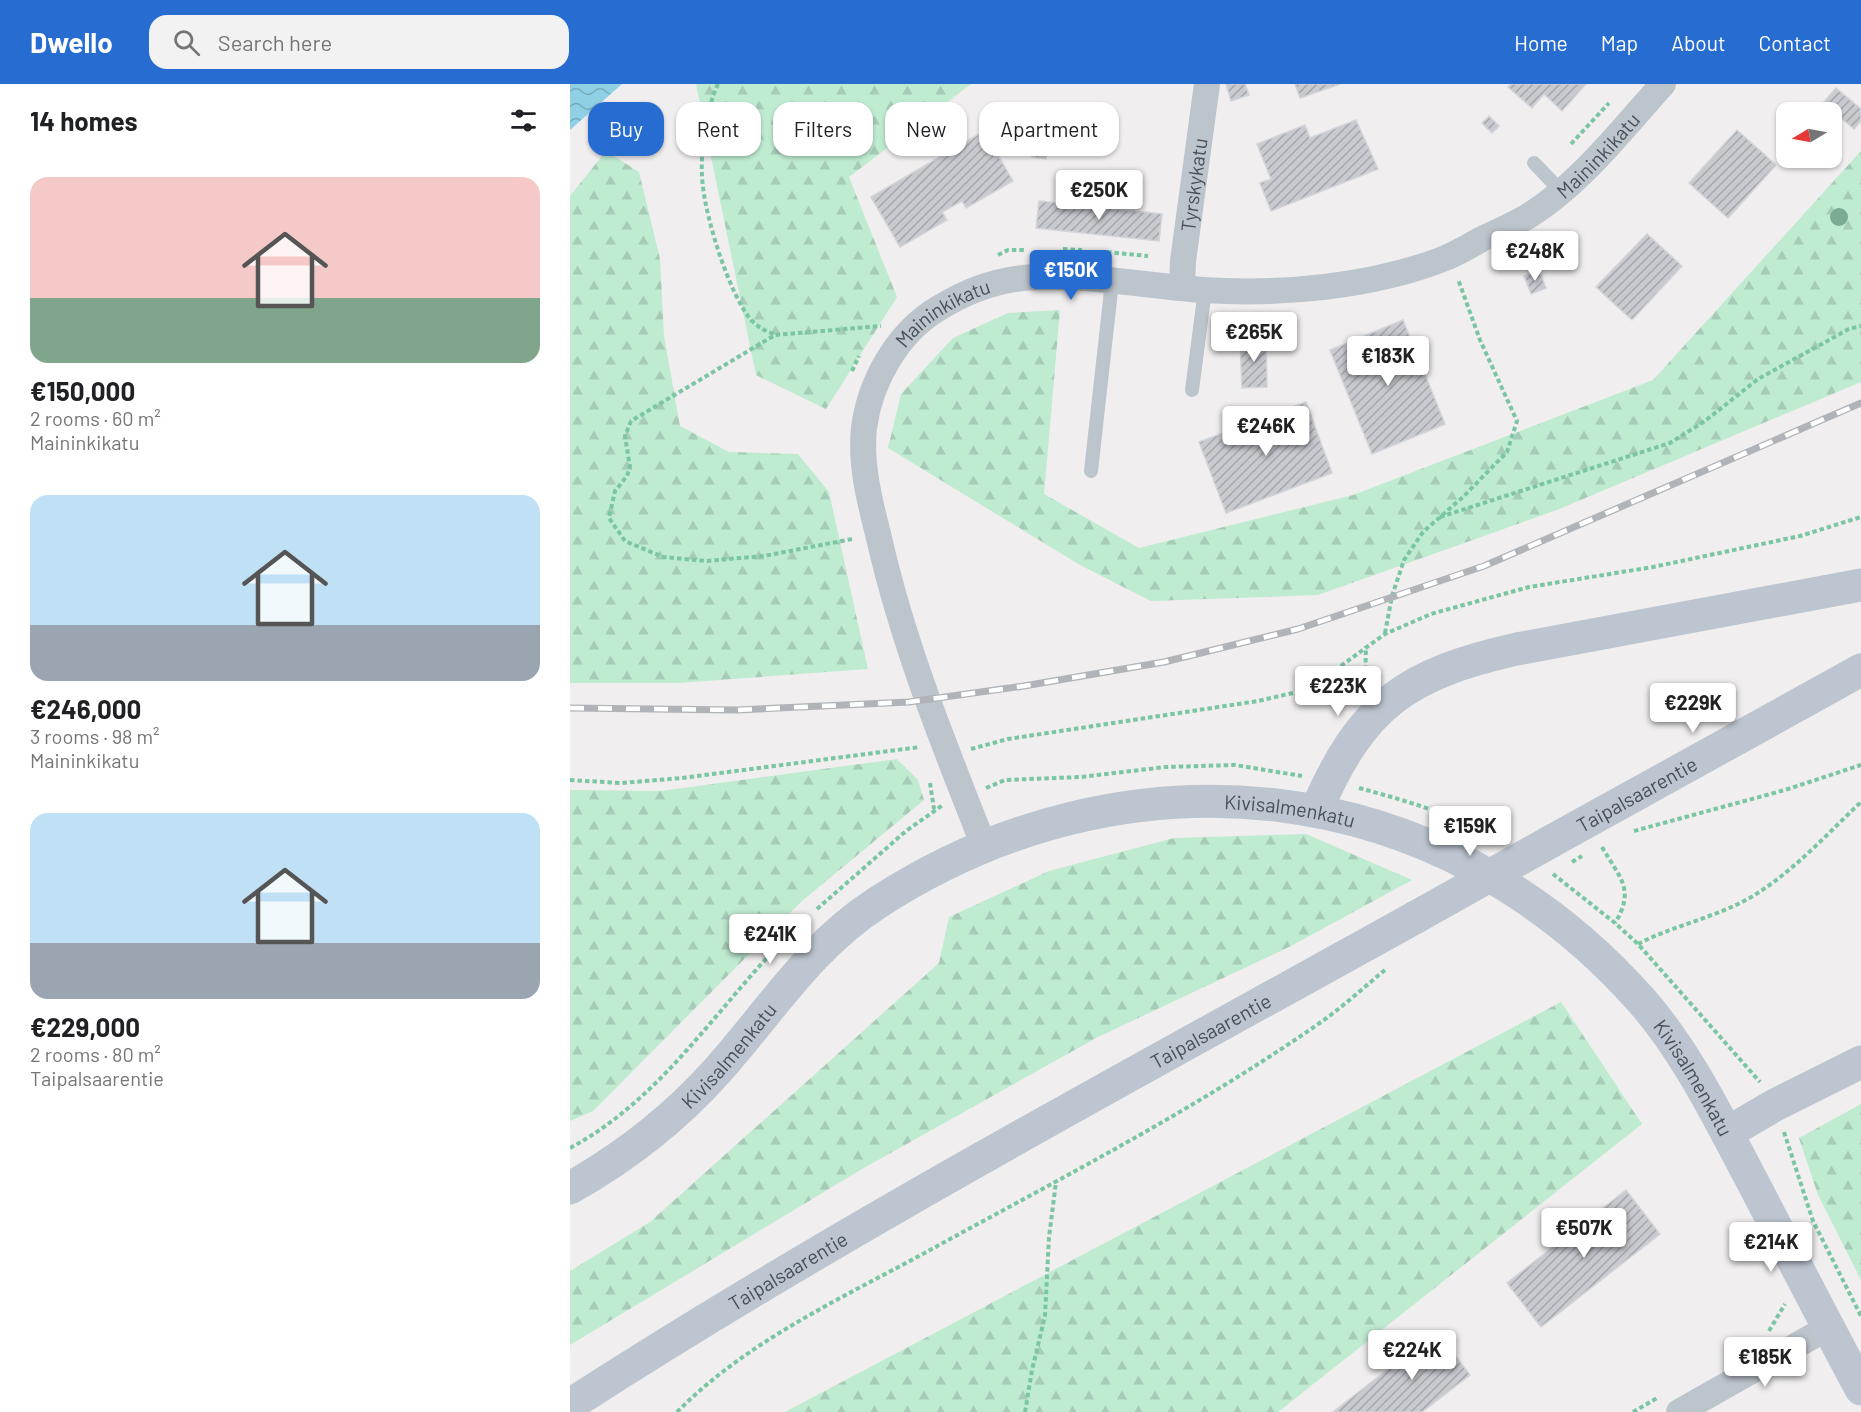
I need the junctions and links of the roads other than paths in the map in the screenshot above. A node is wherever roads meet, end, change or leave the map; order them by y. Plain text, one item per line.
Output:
1 (1207, 84) edge
2 (1663, 84) edge
3 (1534, 163) dead end
4 (1562, 191) junction
5 (1494, 233) junction
6 (1504, 260) dead end
7 (1112, 282) junction
8 (1194, 289) junction
9 (1192, 390) dead end
10 (1091, 471) dead end
11 (1861, 585) edge
12 (1861, 670) edge
13 (1316, 811) junction
14 (984, 846) junction
15 (1861, 1062) edge
16 (1727, 1133) junction
17 (570, 1188) edge
18 (1829, 1327) junction
19 (1861, 1389) edge
20 (1671, 1403) edge
21 (570, 1405) edge

1 - 8 street, Tyrskykatu
2 - 4 street, Maininkikatu
3 - 4 lane
4 - 5 street, Maininkikatu
5 - 6 lane
5 - 8 street, Maininkikatu
7 - 8 street, Maininkikatu
7 - 10 lane
7 - 14 street, Maininkikatu
8 - 9 lane
11 - 13 main road
12 - 21 main road, Taipalsaarentie, bridge
13 - 14 main road, Kivisalmenkatu
13 - 16 main road, Kivisalmenkatu
14 - 17 main road, Kivisalmenkatu
15 - 16 main road
16 - 18 main road, Kivisalmenkatu
18 - 19 main road, Kivisalmenkatu
18 - 20 street

